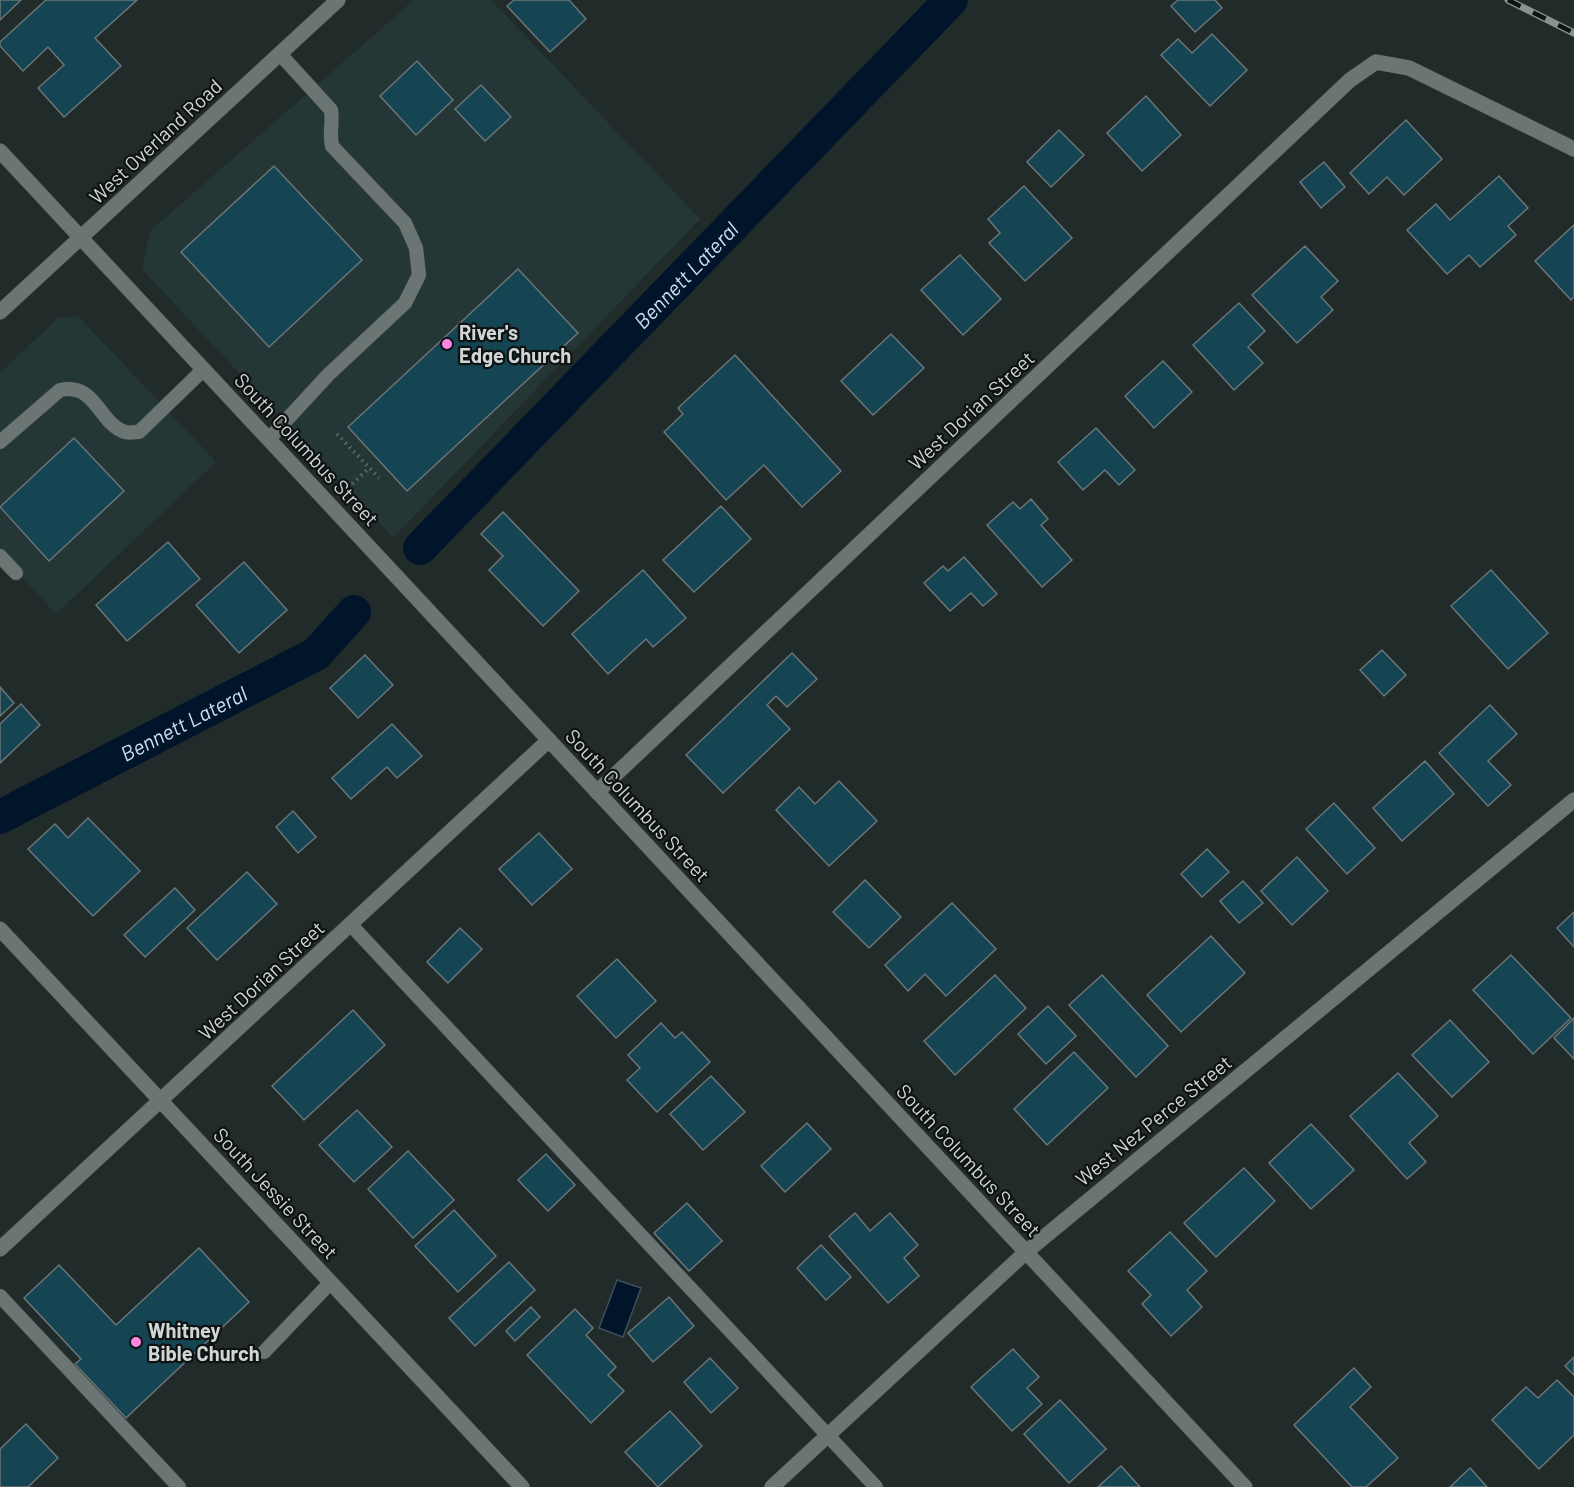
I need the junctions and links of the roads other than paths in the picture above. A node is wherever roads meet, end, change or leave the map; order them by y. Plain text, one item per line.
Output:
1 (338, 0) edge
2 (280, 54) junction
3 (1574, 149) edge
4 (0, 151) edge
5 (81, 238) junction
6 (0, 312) edge
7 (204, 369) junction
8 (269, 439) junction
9 (0, 442) edge
10 (0, 556) edge
11 (16, 573) dead end
12 (549, 740) junction
13 (597, 792) junction
14 (1574, 800) edge
15 (351, 925) junction
16 (0, 928) edge
17 (161, 1100) junction
18 (0, 1249) edge
19 (1026, 1252) junction
20 (331, 1282) junction
21 (0, 1296) edge
22 (264, 1352) dead end
23 (828, 1436) junction
24 (179, 1487) edge
25 (522, 1487) edge
26 (772, 1487) edge
27 (876, 1487) edge
28 (1245, 1487) edge

1 - 2 street, West Overland Road
2 - 5 street, West Overland Road
2 - 8 lane
3 - 13 street, West Dorian Street
4 - 5 street, South Columbus Street
5 - 6 street, West Overland Road
5 - 7 street, South Columbus Street
7 - 8 street, South Columbus Street
7 - 9 lane
8 - 12 street, South Columbus Street
10 - 11 lane
12 - 13 street, South Columbus Street
12 - 15 street, West Dorian Street
13 - 19 street, South Columbus Street
14 - 19 street, West Nez Perce Street
15 - 17 street, West Dorian Street
15 - 23 lane
16 - 17 street, South Jessie Street
17 - 18 street, West Dorian Street
17 - 20 street, South Jessie Street
19 - 23 street, West Nez Perce Street
19 - 28 street, South Columbus Street
20 - 22 lane
20 - 25 street, South Jessie Street
21 - 24 lane
23 - 26 street, West Nez Perce Street
23 - 27 lane

